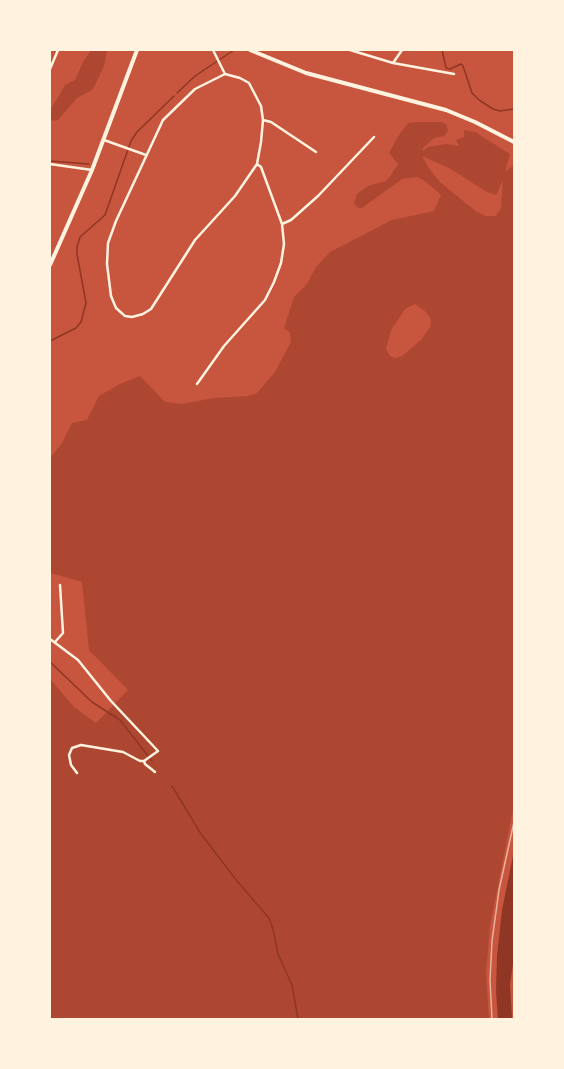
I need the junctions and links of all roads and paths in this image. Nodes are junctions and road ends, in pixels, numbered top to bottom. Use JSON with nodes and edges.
{"nodes":[{"id":1,"x":58,"y":50,"type":"edge"},
{"id":2,"x":137,"y":50,"type":"edge"},
{"id":3,"x":213,"y":50,"type":"edge"},
{"id":4,"x":250,"y":50,"type":"edge"},
{"id":5,"x":350,"y":50,"type":"edge"},
{"id":6,"x":402,"y":50,"type":"edge"},
{"id":7,"x":393,"y":63,"type":"junction"},
{"id":8,"x":50,"y":69,"type":"edge"},
{"id":9,"x":224,"y":74,"type":"junction"},
{"id":10,"x":454,"y":74,"type":"dead end"},
{"id":11,"x":262,"y":120,"type":"junction"},
{"id":12,"x":374,"y":137,"type":"dead end"},
{"id":13,"x":104,"y":140,"type":"junction"},
{"id":14,"x":514,"y":142,"type":"edge"},
{"id":15,"x":316,"y":152,"type":"dead end"},
{"id":16,"x":146,"y":155,"type":"junction"},
{"id":17,"x":50,"y":164,"type":"edge"},
{"id":18,"x":257,"y":164,"type":"junction"},
{"id":19,"x":92,"y":170,"type":"junction"},
{"id":20,"x":282,"y":224,"type":"junction"},
{"id":21,"x":50,"y":265,"type":"edge"},
{"id":22,"x":197,"y":384,"type":"dead end"},
{"id":23,"x":60,"y":585,"type":"dead end"},
{"id":24,"x":50,"y":639,"type":"edge"},
{"id":25,"x":55,"y":642,"type":"junction"},
{"id":26,"x":144,"y":761,"type":"junction"},
{"id":27,"x":155,"y":772,"type":"dead end"},
{"id":28,"x":77,"y":773,"type":"dead end"}],
"edges":[{"from":1,"to":8,"type":"street"},
{"from":2,"to":13,"type":"main road"},
{"from":3,"to":9,"type":"street"},
{"from":4,"to":14,"type":"main road"},
{"from":5,"to":7,"type":"street"},
{"from":6,"to":7,"type":"street"},
{"from":7,"to":10,"type":"street"},
{"from":9,"to":11,"type":"street"},
{"from":9,"to":16,"type":"street"},
{"from":11,"to":15,"type":"street"},
{"from":11,"to":18,"type":"street"},
{"from":12,"to":20,"type":"street"},
{"from":13,"to":16,"type":"street"},
{"from":13,"to":19,"type":"main road"},
{"from":16,"to":18,"type":"street"},
{"from":17,"to":19,"type":"street"},
{"from":18,"to":20,"type":"street"},
{"from":19,"to":21,"type":"main road"},
{"from":20,"to":22,"type":"street"},
{"from":23,"to":25,"type":"street"},
{"from":24,"to":25,"type":"street"},
{"from":25,"to":26,"type":"street"},
{"from":26,"to":27,"type":"street"},
{"from":26,"to":28,"type":"street"}]}
